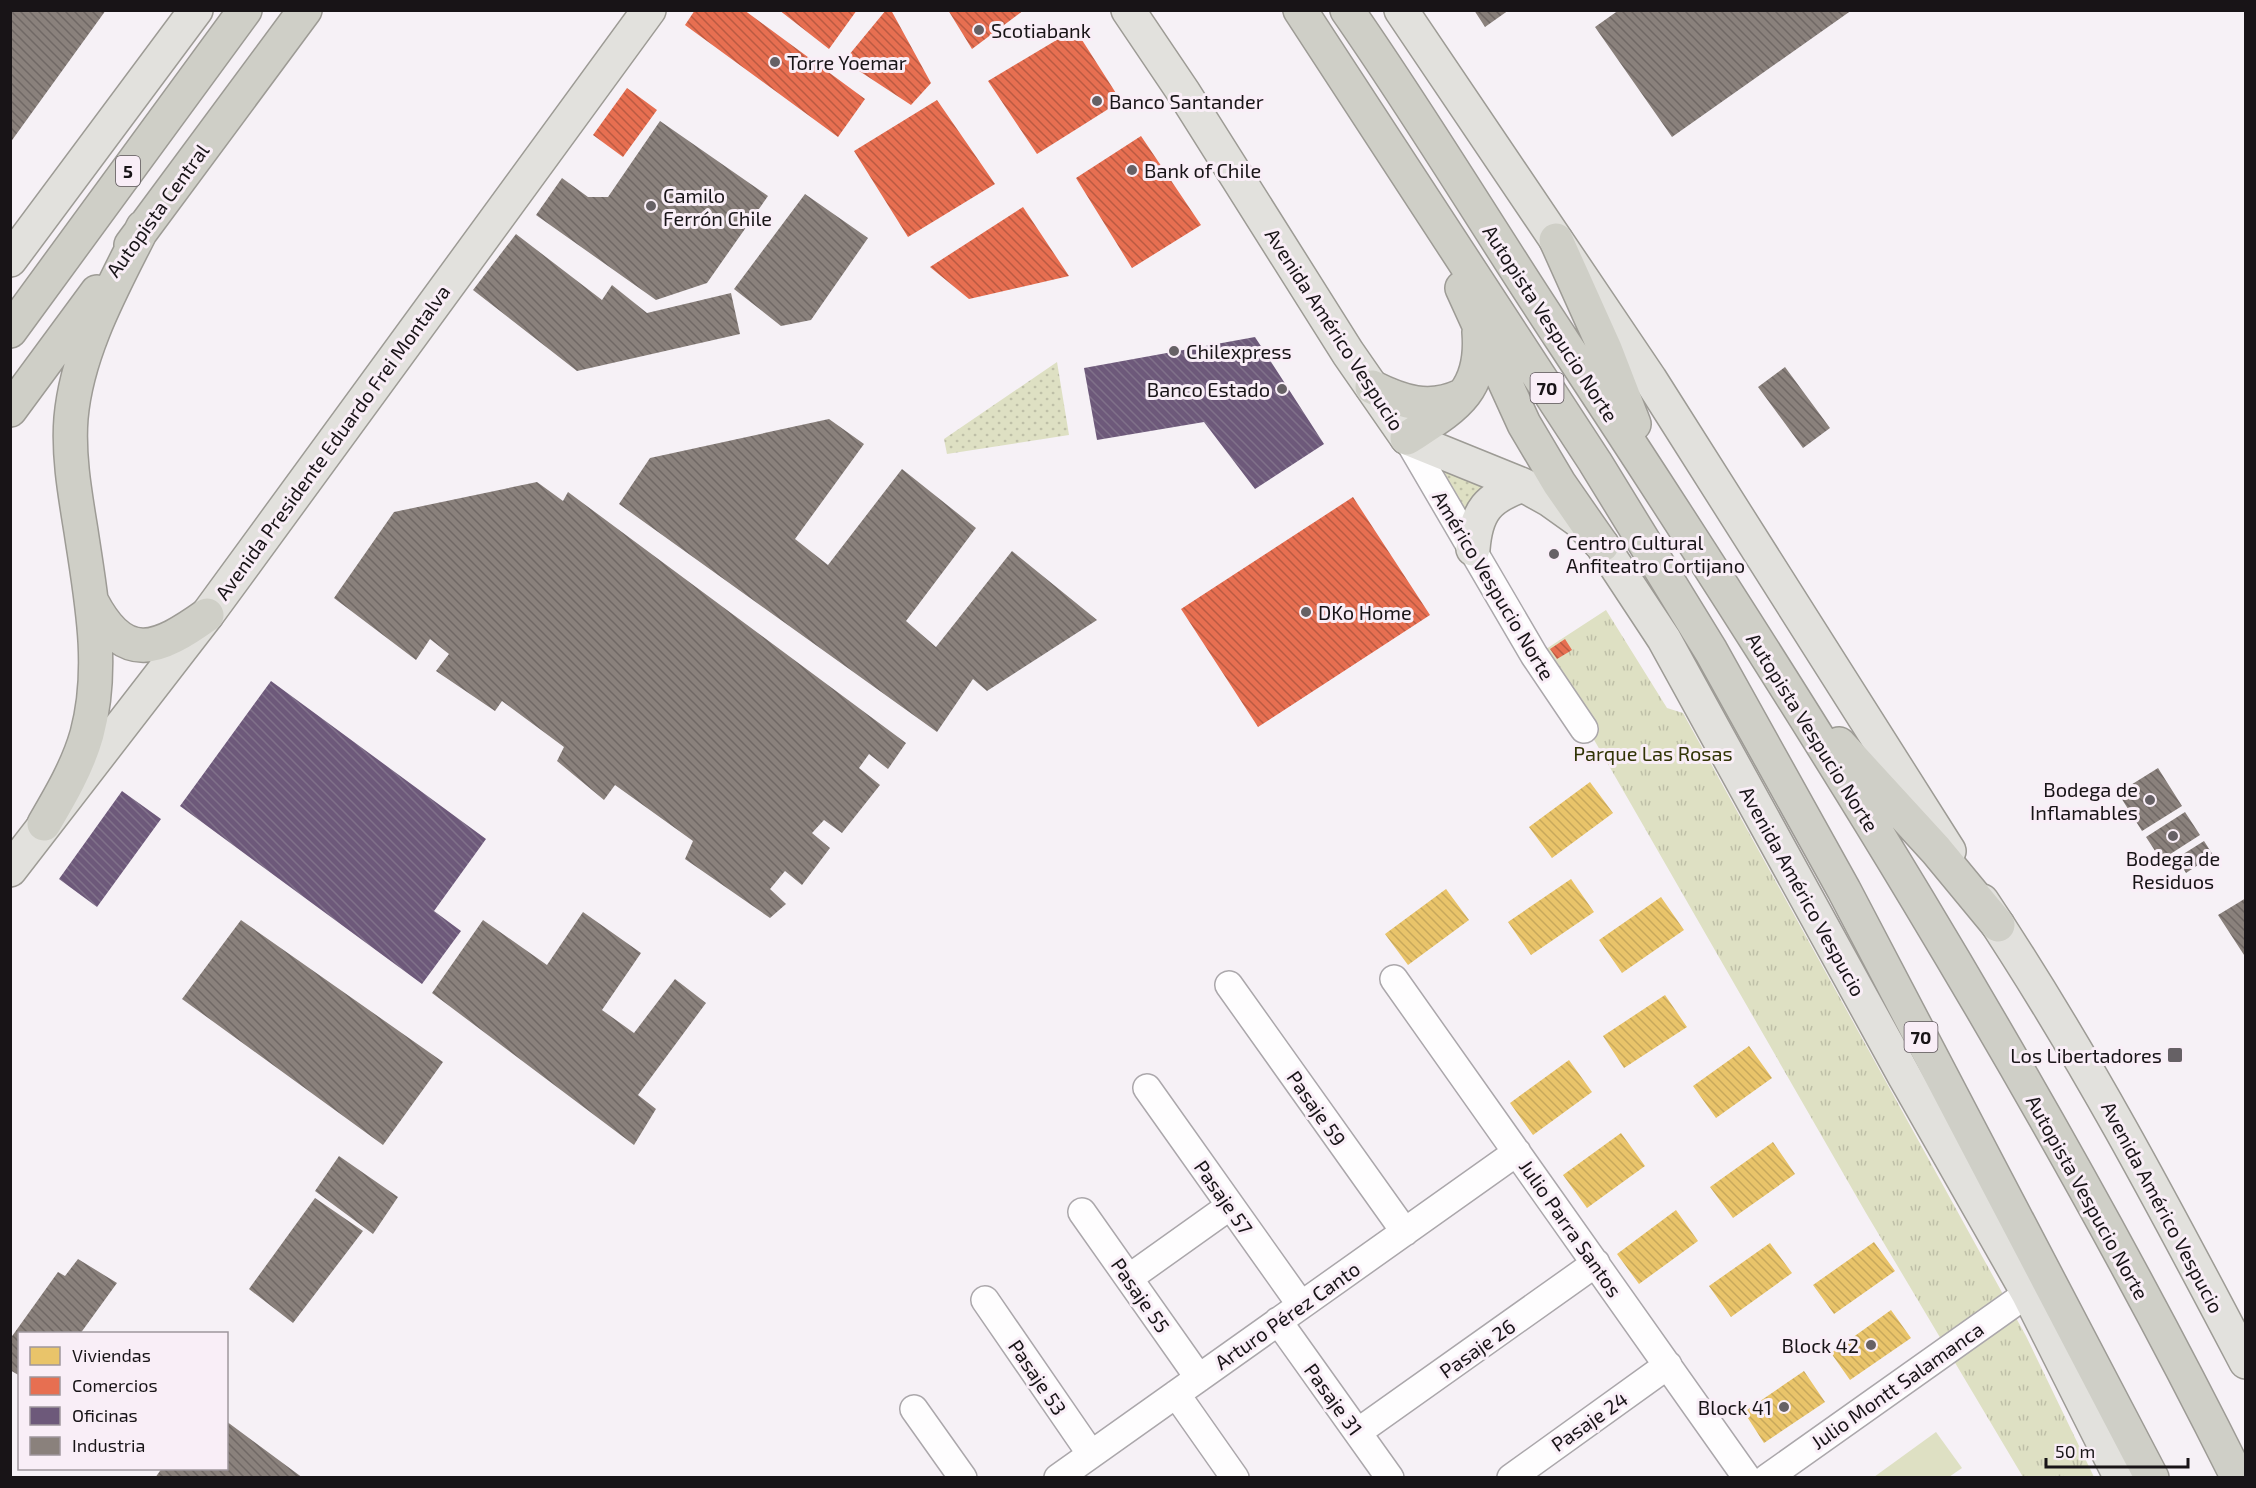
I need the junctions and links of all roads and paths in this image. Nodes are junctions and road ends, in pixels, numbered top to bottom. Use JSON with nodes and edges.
{"nodes":[{"id":1,"x":196,"y":10,"type":"edge"},
{"id":2,"x":245,"y":10,"type":"edge"},
{"id":3,"x":305,"y":10,"type":"edge"},
{"id":4,"x":649,"y":10,"type":"edge"},
{"id":5,"x":1128,"y":10,"type":"edge"},
{"id":6,"x":1300,"y":10,"type":"edge"},
{"id":7,"x":1347,"y":10,"type":"edge"},
{"id":8,"x":1401,"y":10,"type":"edge"},
{"id":9,"x":1420,"y":10,"type":"edge"},
{"id":10,"x":1452,"y":87,"type":"junction"},
{"id":11,"x":1408,"y":176,"type":"junction"},
{"id":12,"x":143,"y":227,"type":"junction"},
{"id":13,"x":1557,"y":241,"type":"junction"},
{"id":14,"x":10,"y":260,"type":"edge"},
{"id":15,"x":1478,"y":324,"type":"junction"},
{"id":16,"x":10,"y":331,"type":"edge"},
{"id":17,"x":1372,"y":387,"type":"junction"},
{"id":18,"x":1463,"y":395,"type":"junction"},
{"id":19,"x":10,"y":410,"type":"edge"},
{"id":20,"x":1407,"y":438,"type":"junction"},
{"id":21,"x":1523,"y":485,"type":"junction"},
{"id":22,"x":1659,"y":488,"type":"junction"},
{"id":23,"x":1602,"y":545,"type":"junction"},
{"id":24,"x":1473,"y":549,"type":"junction"},
{"id":25,"x":92,"y":602,"type":"junction"},
{"id":26,"x":207,"y":615,"type":"junction"},
{"id":27,"x":1783,"y":681,"type":"junction"},
{"id":28,"x":1584,"y":729,"type":"dead end"},
{"id":29,"x":44,"y":824,"type":"junction"},
{"id":30,"x":10,"y":870,"type":"edge"},
{"id":31,"x":1998,"y":926,"type":"junction"},
{"id":32,"x":1394,"y":979,"type":"dead end"},
{"id":33,"x":1229,"y":985,"type":"dead end"},
{"id":34,"x":1147,"y":1088,"type":"dead end"},
{"id":35,"x":1517,"y":1152,"type":"junction"},
{"id":36,"x":1230,"y":1206,"type":"junction"},
{"id":37,"x":1082,"y":1212,"type":"dead end"},
{"id":38,"x":1405,"y":1232,"type":"junction"},
{"id":39,"x":1596,"y":1263,"type":"junction"},
{"id":40,"x":1129,"y":1278,"type":"junction"},
{"id":41,"x":2028,"y":1293,"type":"junction"},
{"id":42,"x":985,"y":1300,"type":"dead end"},
{"id":43,"x":1301,"y":1305,"type":"junction"},
{"id":44,"x":1278,"y":1321,"type":"junction"},
{"id":45,"x":2246,"y":1362,"type":"edge"},
{"id":46,"x":1668,"y":1365,"type":"junction"},
{"id":47,"x":1199,"y":1378,"type":"junction"},
{"id":48,"x":1176,"y":1394,"type":"junction"},
{"id":49,"x":914,"y":1409,"type":"dead end"},
{"id":50,"x":1358,"y":1432,"type":"junction"},
{"id":51,"x":2219,"y":1439,"type":"junction"},
{"id":52,"x":1076,"y":1469,"type":"edge"},
{"id":53,"x":2246,"y":1475,"type":"edge"},
{"id":54,"x":963,"y":1478,"type":"edge"},
{"id":55,"x":1235,"y":1478,"type":"edge"},
{"id":56,"x":1390,"y":1478,"type":"edge"},
{"id":57,"x":1511,"y":1478,"type":"edge"},
{"id":58,"x":1747,"y":1478,"type":"edge"},
{"id":59,"x":1767,"y":1478,"type":"edge"},
{"id":60,"x":2121,"y":1478,"type":"edge"},
{"id":61,"x":2152,"y":1478,"type":"edge"},
{"id":62,"x":2238,"y":1478,"type":"edge"}],
"edges":[{"from":1,"to":14,"type":"main road"},
{"from":2,"to":16,"type":"highway","number":"5"},
{"from":3,"to":12,"type":"highway","name":"Autopista Central","number":"5"},
{"from":4,"to":26,"type":"main road","name":"Avenida Presidente Eduardo Frei Montalva"},
{"from":5,"to":17,"type":"main road","name":"Avenida Américo Vespucio"},
{"from":6,"to":11,"type":"highway","name":"Autopista Vespucio Norte","number":"70"},
{"from":7,"to":22,"type":"highway","name":"Autopista Vespucio Norte","number":"70"},
{"from":8,"to":10,"type":"main road","name":"Avenida Américo Vespucio"},
{"from":9,"to":10,"type":"main road","name":"Avenida Américo Vespucio"},
{"from":10,"to":13,"type":"main road","name":"Avenida Américo Vespucio"},
{"from":11,"to":15,"type":"highway"},
{"from":11,"to":61,"type":"highway","name":"Autopista Vespucio Norte","number":"70"},
{"from":12,"to":19,"type":"highway","name":"Autopista Central","number":"5"},
{"from":12,"to":25,"type":"highway"},
{"from":13,"to":22,"type":"highway"},
{"from":13,"to":31,"type":"main road","name":"Avenida Américo Vespucio"},
{"from":15,"to":18,"type":"highway"},
{"from":15,"to":23,"type":"highway"},
{"from":17,"to":18,"type":"highway"},
{"from":17,"to":20,"type":"main road","name":"Avenida Américo Vespucio"},
{"from":18,"to":20,"type":"highway"},
{"from":20,"to":21,"type":"main road","name":"Avenida Américo Vespucio"},
{"from":20,"to":24,"type":"street","name":"Américo Vespucio Norte"},
{"from":21,"to":23,"type":"main road","name":"Avenida Américo Vespucio"},
{"from":21,"to":24,"type":"main road"},
{"from":22,"to":27,"type":"highway","name":"Autopista Vespucio Norte","number":"70"},
{"from":23,"to":41,"type":"main road","name":"Avenida Américo Vespucio"},
{"from":24,"to":28,"type":"street","name":"Américo Vespucio Norte"},
{"from":25,"to":26,"type":"highway"},
{"from":25,"to":29,"type":"highway"},
{"from":26,"to":29,"type":"main road","name":"Avenida Presidente Eduardo Frei Montalva"},
{"from":27,"to":31,"type":"highway"},
{"from":27,"to":51,"type":"highway","name":"Autopista Vespucio Norte","number":"70"},
{"from":29,"to":30,"type":"main road","name":"Avenida Presidente Eduardo Frei Montalva"},
{"from":31,"to":45,"type":"main road","name":"Avenida Américo Vespucio"},
{"from":32,"to":35,"type":"street","name":"Julio Parra Santos"},
{"from":33,"to":38,"type":"street","name":"Pasaje 59"},
{"from":34,"to":36,"type":"street","name":"Pasaje 57"},
{"from":35,"to":38,"type":"street","name":"Arturo Pérez Canto"},
{"from":35,"to":39,"type":"street","name":"Julio Parra Santos"},
{"from":36,"to":40,"type":"street"},
{"from":36,"to":43,"type":"street","name":"Pasaje 57"},
{"from":37,"to":40,"type":"street","name":"Pasaje 55"},
{"from":38,"to":43,"type":"street","name":"Arturo Pérez Canto"},
{"from":39,"to":46,"type":"street","name":"Julio Parra Santos"},
{"from":39,"to":50,"type":"street","name":"Pasaje 26"},
{"from":40,"to":47,"type":"street","name":"Pasaje 55"},
{"from":41,"to":59,"type":"street","name":"Julio Montt Salamanca"},
{"from":41,"to":60,"type":"main road","name":"Avenida Américo Vespucio"},
{"from":42,"to":52,"type":"street","name":"Pasaje 53"},
{"from":43,"to":44,"type":"street","name":"Arturo Pérez Canto"},
{"from":44,"to":47,"type":"street","name":"Arturo Pérez Canto"},
{"from":44,"to":50,"type":"street","name":"Pasaje 31"},
{"from":46,"to":57,"type":"street","name":"Pasaje 24"},
{"from":46,"to":58,"type":"street","name":"Julio Parra Santos"},
{"from":47,"to":48,"type":"street","name":"Arturo Pérez Canto"},
{"from":48,"to":52,"type":"street","name":"Arturo Pérez Canto"},
{"from":48,"to":55,"type":"street"},
{"from":49,"to":54,"type":"street"},
{"from":50,"to":56,"type":"street","name":"Pasaje 31"},
{"from":51,"to":53,"type":"highway"},
{"from":51,"to":62,"type":"highway","name":"Autopista Vespucio Norte","number":"70"}]}
